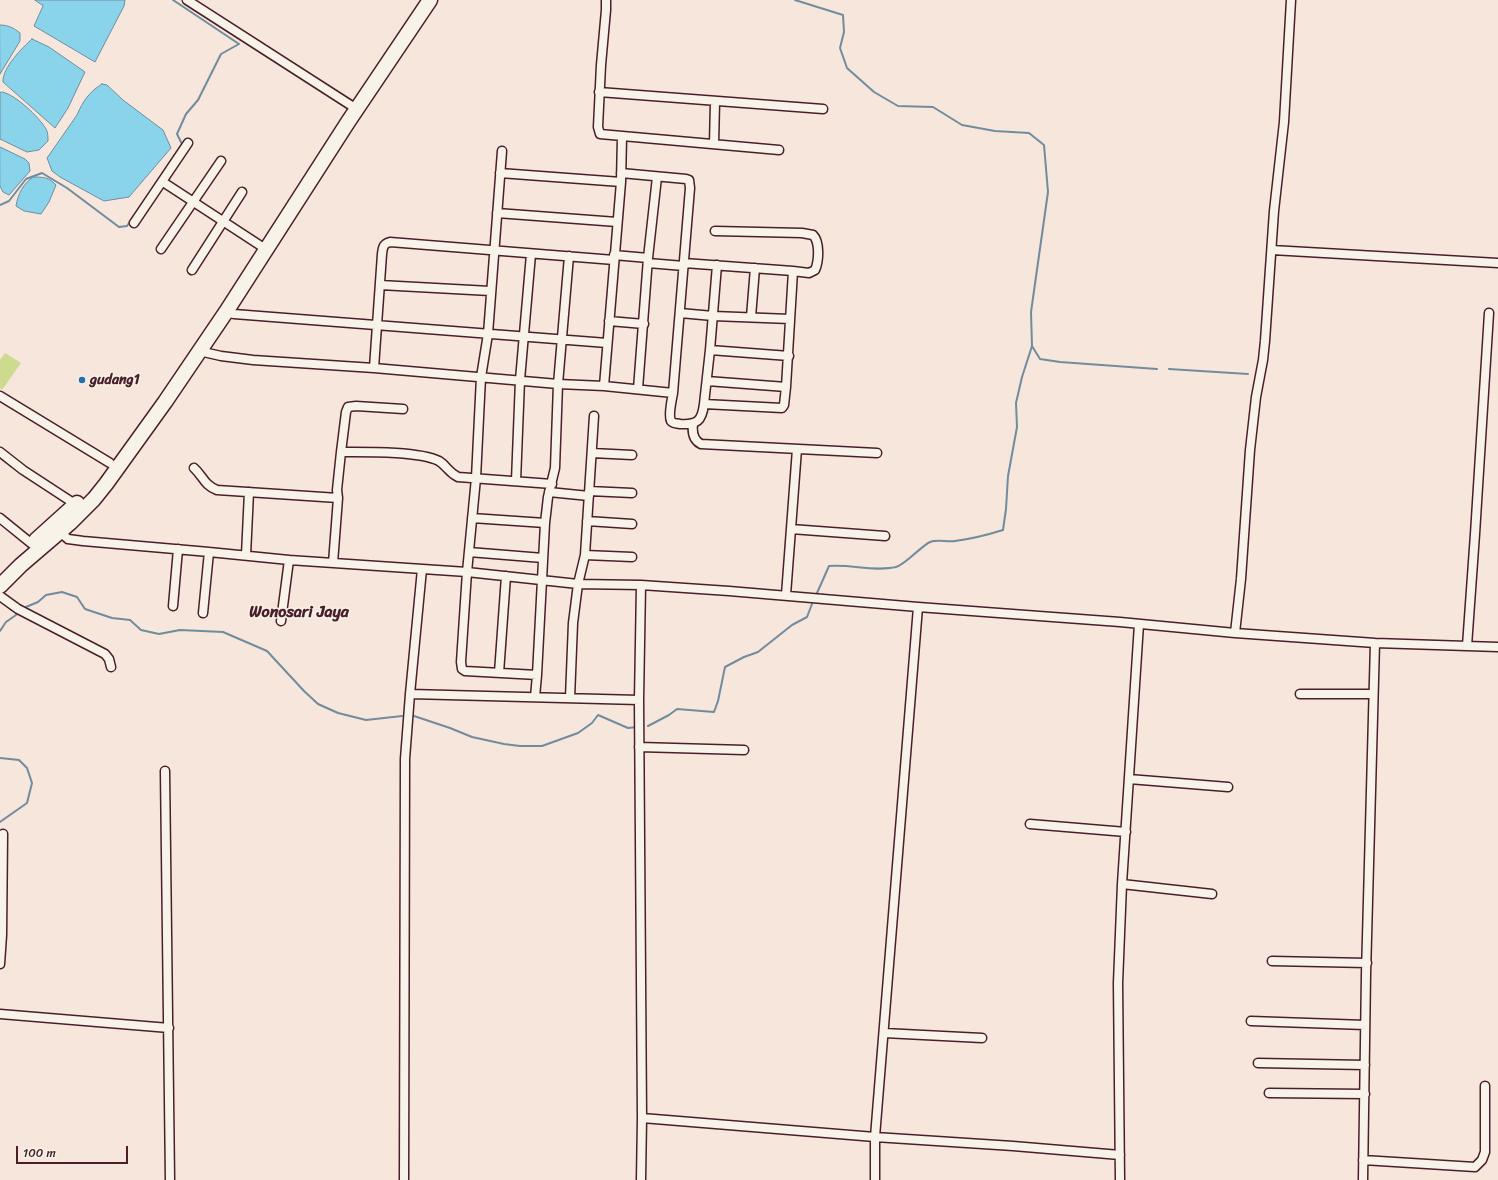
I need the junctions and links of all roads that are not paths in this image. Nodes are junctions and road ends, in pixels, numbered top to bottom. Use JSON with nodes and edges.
{"nodes":[{"id":1,"x":187,"y":0,"type":"edge"},
{"id":2,"x":421,"y":0,"type":"edge"},
{"id":3,"x":430,"y":0,"type":"edge"},
{"id":4,"x":606,"y":0,"type":"edge"},
{"id":5,"x":1291,"y":0,"type":"edge"},
{"id":6,"x":599,"y":92,"type":"junction"},
{"id":7,"x":715,"y":102,"type":"junction"},
{"id":8,"x":352,"y":106,"type":"junction"},
{"id":9,"x":823,"y":109,"type":"dead end"},
{"id":10,"x":622,"y":137,"type":"junction"},
{"id":11,"x":188,"y":144,"type":"dead end"},
{"id":12,"x":714,"y":144,"type":"junction"},
{"id":13,"x":779,"y":150,"type":"dead end"},
{"id":14,"x":502,"y":151,"type":"dead end"},
{"id":15,"x":221,"y":161,"type":"dead end"},
{"id":16,"x":500,"y":173,"type":"junction"},
{"id":17,"x":621,"y":173,"type":"junction"},
{"id":18,"x":657,"y":176,"type":"junction"},
{"id":19,"x":163,"y":182,"type":"junction"},
{"id":20,"x":621,"y":182,"type":"junction"},
{"id":21,"x":242,"y":192,"type":"dead end"},
{"id":22,"x":193,"y":202,"type":"junction"},
{"id":23,"x":497,"y":213,"type":"junction"},
{"id":24,"x":224,"y":222,"type":"junction"},
{"id":25,"x":617,"y":222,"type":"junction"},
{"id":26,"x":134,"y":223,"type":"dead end"},
{"id":27,"x":715,"y":231,"type":"dead end"},
{"id":28,"x":261,"y":246,"type":"junction"},
{"id":29,"x":161,"y":250,"type":"dead end"},
{"id":30,"x":1272,"y":250,"type":"junction"},
{"id":31,"x":493,"y":251,"type":"junction"},
{"id":32,"x":532,"y":254,"type":"junction"},
{"id":33,"x":569,"y":256,"type":"junction"},
{"id":34,"x":614,"y":258,"type":"junction"},
{"id":35,"x":648,"y":260,"type":"junction"},
{"id":36,"x":1498,"y":263,"type":"edge"},
{"id":37,"x":684,"y":264,"type":"junction"},
{"id":38,"x":717,"y":265,"type":"junction"},
{"id":39,"x":755,"y":268,"type":"junction"},
{"id":40,"x":192,"y":270,"type":"dead end"},
{"id":41,"x":793,"y":271,"type":"junction"},
{"id":42,"x":380,"y":285,"type":"junction"},
{"id":43,"x":490,"y":291,"type":"junction"},
{"id":44,"x":226,"y":312,"type":"junction"},
{"id":45,"x":1489,"y":312,"type":"dead end"},
{"id":46,"x":680,"y":313,"type":"junction"},
{"id":47,"x":713,"y":316,"type":"junction"},
{"id":48,"x":752,"y":317,"type":"junction"},
{"id":49,"x":790,"y":319,"type":"junction"},
{"id":50,"x":609,"y":321,"type":"junction"},
{"id":51,"x":644,"y":324,"type":"junction"},
{"id":52,"x":377,"y":326,"type":"junction"},
{"id":53,"x":488,"y":334,"type":"junction"},
{"id":54,"x":524,"y":336,"type":"junction"},
{"id":55,"x":562,"y":339,"type":"junction"},
{"id":56,"x":608,"y":343,"type":"junction"},
{"id":57,"x":710,"y":350,"type":"junction"},
{"id":58,"x":199,"y":351,"type":"junction"},
{"id":59,"x":789,"y":356,"type":"junction"},
{"id":60,"x":374,"y":368,"type":"junction"},
{"id":61,"x":481,"y":377,"type":"junction"},
{"id":62,"x":520,"y":380,"type":"junction"},
{"id":63,"x":707,"y":381,"type":"junction"},
{"id":64,"x":558,"y":384,"type":"junction"},
{"id":65,"x":604,"y":386,"type":"junction"},
{"id":66,"x":786,"y":387,"type":"junction"},
{"id":67,"x":638,"y":389,"type":"junction"},
{"id":68,"x":673,"y":393,"type":"junction"},
{"id":69,"x":0,"y":396,"type":"edge"},
{"id":70,"x":704,"y":404,"type":"junction"},
{"id":71,"x":403,"y":409,"type":"dead end"},
{"id":72,"x":594,"y":416,"type":"dead end"},
{"id":73,"x":693,"y":424,"type":"junction"},
{"id":74,"x":797,"y":449,"type":"junction"},
{"id":75,"x":0,"y":452,"type":"edge"},
{"id":76,"x":341,"y":452,"type":"junction"},
{"id":77,"x":592,"y":453,"type":"junction"},
{"id":78,"x":877,"y":453,"type":"dead end"},
{"id":79,"x":632,"y":454,"type":"dead end"},
{"id":80,"x":110,"y":463,"type":"junction"},
{"id":81,"x":194,"y":468,"type":"dead end"},
{"id":82,"x":476,"y":478,"type":"junction"},
{"id":83,"x":516,"y":481,"type":"junction"},
{"id":84,"x":550,"y":488,"type":"junction"},
{"id":85,"x":249,"y":492,"type":"junction"},
{"id":86,"x":589,"y":493,"type":"junction"},
{"id":87,"x":632,"y":493,"type":"dead end"},
{"id":88,"x":338,"y":498,"type":"junction"},
{"id":89,"x":75,"y":504,"type":"junction"},
{"id":90,"x":0,"y":518,"type":"edge"},
{"id":91,"x":472,"y":518,"type":"junction"},
{"id":92,"x":587,"y":521,"type":"junction"},
{"id":93,"x":546,"y":523,"type":"junction"},
{"id":94,"x":632,"y":524,"type":"dead end"},
{"id":95,"x":791,"y":529,"type":"junction"},
{"id":96,"x":60,"y":532,"type":"junction"},
{"id":97,"x":885,"y":536,"type":"dead end"},
{"id":98,"x":32,"y":544,"type":"junction"},
{"id":99,"x":178,"y":549,"type":"junction"},
{"id":100,"x":209,"y":552,"type":"junction"},
{"id":101,"x":469,"y":552,"type":"junction"},
{"id":102,"x":246,"y":555,"type":"junction"},
{"id":103,"x":585,"y":555,"type":"junction"},
{"id":104,"x":632,"y":557,"type":"dead end"},
{"id":105,"x":543,"y":558,"type":"junction"},
{"id":106,"x":289,"y":560,"type":"junction"},
{"id":107,"x":333,"y":563,"type":"junction"},
{"id":108,"x":422,"y":569,"type":"junction"},
{"id":109,"x":0,"y":572,"type":"edge"},
{"id":110,"x":467,"y":572,"type":"junction"},
{"id":111,"x":506,"y":576,"type":"junction"},
{"id":112,"x":541,"y":580,"type":"junction"},
{"id":113,"x":578,"y":584,"type":"junction"},
{"id":114,"x":641,"y":585,"type":"junction"},
{"id":115,"x":0,"y":586,"type":"edge"},
{"id":116,"x":786,"y":595,"type":"junction"},
{"id":117,"x":0,"y":596,"type":"edge"},
{"id":118,"x":173,"y":606,"type":"dead end"},
{"id":119,"x":918,"y":607,"type":"junction"},
{"id":120,"x":203,"y":613,"type":"dead end"},
{"id":121,"x":281,"y":621,"type":"dead end"},
{"id":122,"x":1138,"y":624,"type":"junction"},
{"id":123,"x":1235,"y":633,"type":"junction"},
{"id":124,"x":1375,"y":643,"type":"junction"},
{"id":125,"x":1466,"y":646,"type":"junction"},
{"id":126,"x":1498,"y":646,"type":"edge"},
{"id":127,"x":111,"y":667,"type":"dead end"},
{"id":128,"x":499,"y":673,"type":"junction"},
{"id":129,"x":537,"y":675,"type":"junction"},
{"id":130,"x":410,"y":694,"type":"junction"},
{"id":131,"x":1300,"y":694,"type":"dead end"},
{"id":132,"x":1373,"y":694,"type":"junction"},
{"id":133,"x":535,"y":698,"type":"junction"},
{"id":134,"x":570,"y":698,"type":"junction"},
{"id":135,"x":639,"y":700,"type":"junction"},
{"id":136,"x":639,"y":747,"type":"junction"},
{"id":137,"x":744,"y":750,"type":"dead end"},
{"id":138,"x":165,"y":770,"type":"dead end"},
{"id":139,"x":1129,"y":779,"type":"junction"},
{"id":140,"x":1228,"y":787,"type":"dead end"},
{"id":141,"x":1030,"y":824,"type":"dead end"},
{"id":142,"x":1126,"y":832,"type":"junction"},
{"id":143,"x":3,"y":834,"type":"dead end"},
{"id":144,"x":1122,"y":884,"type":"junction"},
{"id":145,"x":1212,"y":894,"type":"dead end"},
{"id":146,"x":1,"y":935,"type":"edge"},
{"id":147,"x":1272,"y":961,"type":"dead end"},
{"id":148,"x":1367,"y":963,"type":"junction"},
{"id":149,"x":0,"y":964,"type":"edge"},
{"id":150,"x":0,"y":1014,"type":"edge"},
{"id":151,"x":1251,"y":1021,"type":"dead end"},
{"id":152,"x":1365,"y":1025,"type":"junction"},
{"id":153,"x":169,"y":1028,"type":"junction"},
{"id":154,"x":884,"y":1034,"type":"junction"},
{"id":155,"x":982,"y":1038,"type":"dead end"},
{"id":156,"x":1258,"y":1063,"type":"dead end"},
{"id":157,"x":1365,"y":1065,"type":"junction"},
{"id":158,"x":1485,"y":1086,"type":"dead end"},
{"id":159,"x":1269,"y":1093,"type":"dead end"},
{"id":160,"x":1365,"y":1094,"type":"junction"},
{"id":161,"x":642,"y":1118,"type":"junction"},
{"id":162,"x":875,"y":1138,"type":"junction"},
{"id":163,"x":1120,"y":1154,"type":"junction"},
{"id":164,"x":1363,"y":1160,"type":"junction"},
{"id":165,"x":170,"y":1180,"type":"edge"},
{"id":166,"x":404,"y":1180,"type":"edge"},
{"id":167,"x":641,"y":1180,"type":"edge"},
{"id":168,"x":875,"y":1180,"type":"edge"},
{"id":169,"x":1120,"y":1180,"type":"edge"},
{"id":170,"x":1363,"y":1180,"type":"edge"}],
"edges":[{"from":1,"to":8,"type":"street"},
{"from":2,"to":8,"type":"highway"},
{"from":3,"to":44,"type":"highway"},
{"from":4,"to":6,"type":"street"},
{"from":5,"to":30,"type":"street"},
{"from":6,"to":7,"type":"street"},
{"from":6,"to":10,"type":"street"},
{"from":7,"to":9,"type":"street"},
{"from":7,"to":12,"type":"street"},
{"from":8,"to":28,"type":"highway"},
{"from":10,"to":12,"type":"street"},
{"from":10,"to":17,"type":"street"},
{"from":11,"to":19,"type":"street"},
{"from":12,"to":13,"type":"street"},
{"from":14,"to":16,"type":"street"},
{"from":15,"to":22,"type":"street"},
{"from":16,"to":20,"type":"street"},
{"from":16,"to":23,"type":"street"},
{"from":17,"to":18,"type":"street"},
{"from":17,"to":20,"type":"street"},
{"from":18,"to":35,"type":"street"},
{"from":18,"to":37,"type":"street"},
{"from":19,"to":22,"type":"street"},
{"from":19,"to":26,"type":"street"},
{"from":20,"to":25,"type":"street"},
{"from":21,"to":24,"type":"street"},
{"from":22,"to":24,"type":"street"},
{"from":22,"to":29,"type":"street"},
{"from":23,"to":25,"type":"street"},
{"from":23,"to":31,"type":"street"},
{"from":24,"to":28,"type":"street"},
{"from":24,"to":40,"type":"street"},
{"from":25,"to":34,"type":"street"},
{"from":27,"to":41,"type":"street"},
{"from":28,"to":80,"type":"highway"},
{"from":30,"to":36,"type":"street"},
{"from":30,"to":123,"type":"street"},
{"from":31,"to":32,"type":"street"},
{"from":31,"to":42,"type":"street"},
{"from":31,"to":43,"type":"street"},
{"from":32,"to":33,"type":"street"},
{"from":32,"to":54,"type":"street"},
{"from":33,"to":34,"type":"street"},
{"from":33,"to":55,"type":"street"},
{"from":34,"to":35,"type":"street"},
{"from":34,"to":50,"type":"street"},
{"from":35,"to":37,"type":"street"},
{"from":35,"to":51,"type":"street"},
{"from":37,"to":38,"type":"street"},
{"from":37,"to":46,"type":"street"},
{"from":38,"to":39,"type":"street"},
{"from":38,"to":47,"type":"street"},
{"from":39,"to":41,"type":"street"},
{"from":39,"to":48,"type":"street"},
{"from":41,"to":49,"type":"street"},
{"from":42,"to":43,"type":"street"},
{"from":42,"to":52,"type":"street"},
{"from":43,"to":53,"type":"street"},
{"from":44,"to":52,"type":"street"},
{"from":44,"to":58,"type":"highway"},
{"from":45,"to":125,"type":"street"},
{"from":46,"to":47,"type":"street"},
{"from":46,"to":68,"type":"street"},
{"from":47,"to":48,"type":"street"},
{"from":47,"to":57,"type":"street"},
{"from":48,"to":49,"type":"street"},
{"from":49,"to":59,"type":"street"},
{"from":50,"to":51,"type":"street"},
{"from":50,"to":56,"type":"street"},
{"from":51,"to":67,"type":"street"},
{"from":52,"to":53,"type":"street"},
{"from":52,"to":60,"type":"street"},
{"from":53,"to":54,"type":"street"},
{"from":53,"to":61,"type":"street"},
{"from":54,"to":55,"type":"street"},
{"from":54,"to":62,"type":"street"},
{"from":55,"to":56,"type":"street"},
{"from":55,"to":64,"type":"street"},
{"from":56,"to":65,"type":"street"},
{"from":57,"to":59,"type":"street"},
{"from":57,"to":63,"type":"street"},
{"from":58,"to":60,"type":"street"},
{"from":58,"to":96,"type":"highway"},
{"from":59,"to":66,"type":"street"},
{"from":60,"to":61,"type":"street"},
{"from":61,"to":62,"type":"street"},
{"from":61,"to":82,"type":"street"},
{"from":62,"to":64,"type":"street"},
{"from":62,"to":83,"type":"street"},
{"from":63,"to":66,"type":"street"},
{"from":63,"to":70,"type":"street"},
{"from":64,"to":65,"type":"street"},
{"from":64,"to":84,"type":"street"},
{"from":65,"to":67,"type":"street"},
{"from":66,"to":70,"type":"street"},
{"from":67,"to":68,"type":"street"},
{"from":68,"to":73,"type":"street"},
{"from":69,"to":80,"type":"street"},
{"from":70,"to":73,"type":"street"},
{"from":71,"to":76,"type":"street"},
{"from":72,"to":77,"type":"street"},
{"from":73,"to":74,"type":"street"},
{"from":74,"to":78,"type":"street"},
{"from":74,"to":95,"type":"street"},
{"from":75,"to":89,"type":"street"},
{"from":76,"to":82,"type":"street"},
{"from":76,"to":88,"type":"street"},
{"from":77,"to":79,"type":"street"},
{"from":77,"to":86,"type":"street"},
{"from":80,"to":89,"type":"highway"},
{"from":81,"to":85,"type":"street"},
{"from":82,"to":83,"type":"street"},
{"from":82,"to":91,"type":"street"},
{"from":83,"to":84,"type":"street"},
{"from":84,"to":86,"type":"street"},
{"from":84,"to":93,"type":"street"},
{"from":85,"to":88,"type":"street"},
{"from":85,"to":102,"type":"street"},
{"from":86,"to":87,"type":"street"},
{"from":86,"to":92,"type":"street"},
{"from":88,"to":107,"type":"street"},
{"from":89,"to":98,"type":"highway"},
{"from":90,"to":98,"type":"street"},
{"from":91,"to":93,"type":"street"},
{"from":91,"to":101,"type":"street"},
{"from":92,"to":94,"type":"street"},
{"from":92,"to":103,"type":"street"},
{"from":93,"to":105,"type":"street"},
{"from":95,"to":97,"type":"street"},
{"from":95,"to":116,"type":"street"},
{"from":96,"to":99,"type":"street"},
{"from":96,"to":115,"type":"highway"},
{"from":98,"to":109,"type":"highway"},
{"from":99,"to":100,"type":"street"},
{"from":99,"to":118,"type":"street"},
{"from":100,"to":102,"type":"street"},
{"from":100,"to":120,"type":"street"},
{"from":101,"to":105,"type":"street"},
{"from":101,"to":110,"type":"street"},
{"from":102,"to":106,"type":"street"},
{"from":103,"to":104,"type":"street"},
{"from":103,"to":113,"type":"street"},
{"from":105,"to":112,"type":"street"},
{"from":106,"to":107,"type":"street"},
{"from":106,"to":121,"type":"street"},
{"from":107,"to":108,"type":"street"},
{"from":108,"to":110,"type":"street"},
{"from":108,"to":130,"type":"street"},
{"from":110,"to":111,"type":"street"},
{"from":110,"to":128,"type":"street"},
{"from":111,"to":112,"type":"street"},
{"from":111,"to":128,"type":"street"},
{"from":112,"to":113,"type":"street"},
{"from":112,"to":129,"type":"street"},
{"from":113,"to":114,"type":"street"},
{"from":113,"to":134,"type":"street"},
{"from":114,"to":116,"type":"street"},
{"from":114,"to":135,"type":"street"},
{"from":116,"to":119,"type":"street"},
{"from":117,"to":127,"type":"street"},
{"from":119,"to":122,"type":"street"},
{"from":119,"to":154,"type":"street"},
{"from":122,"to":123,"type":"street"},
{"from":122,"to":139,"type":"street"},
{"from":123,"to":124,"type":"street"},
{"from":124,"to":125,"type":"street"},
{"from":124,"to":132,"type":"street"},
{"from":125,"to":126,"type":"street"},
{"from":128,"to":129,"type":"street"},
{"from":129,"to":133,"type":"street"},
{"from":130,"to":133,"type":"street"},
{"from":130,"to":166,"type":"street"},
{"from":131,"to":132,"type":"street"},
{"from":132,"to":148,"type":"street"},
{"from":133,"to":134,"type":"street"},
{"from":134,"to":135,"type":"street"},
{"from":135,"to":136,"type":"street"},
{"from":136,"to":137,"type":"street"},
{"from":136,"to":161,"type":"street"},
{"from":138,"to":153,"type":"street"},
{"from":139,"to":140,"type":"street"},
{"from":139,"to":142,"type":"street"},
{"from":141,"to":142,"type":"street"},
{"from":142,"to":144,"type":"street"},
{"from":143,"to":146,"type":"street"},
{"from":144,"to":145,"type":"street"},
{"from":144,"to":163,"type":"street"},
{"from":146,"to":149,"type":"street"},
{"from":147,"to":148,"type":"street"},
{"from":148,"to":152,"type":"street"},
{"from":150,"to":153,"type":"street"},
{"from":151,"to":152,"type":"street"},
{"from":152,"to":157,"type":"street"},
{"from":153,"to":165,"type":"street"},
{"from":154,"to":155,"type":"street"},
{"from":154,"to":162,"type":"street"},
{"from":156,"to":157,"type":"street"},
{"from":157,"to":160,"type":"street"},
{"from":158,"to":164,"type":"street"},
{"from":159,"to":160,"type":"street"},
{"from":160,"to":164,"type":"street"},
{"from":161,"to":162,"type":"street"},
{"from":161,"to":167,"type":"street"},
{"from":162,"to":163,"type":"street"},
{"from":162,"to":168,"type":"street"},
{"from":163,"to":169,"type":"street"},
{"from":164,"to":170,"type":"street"}]}
